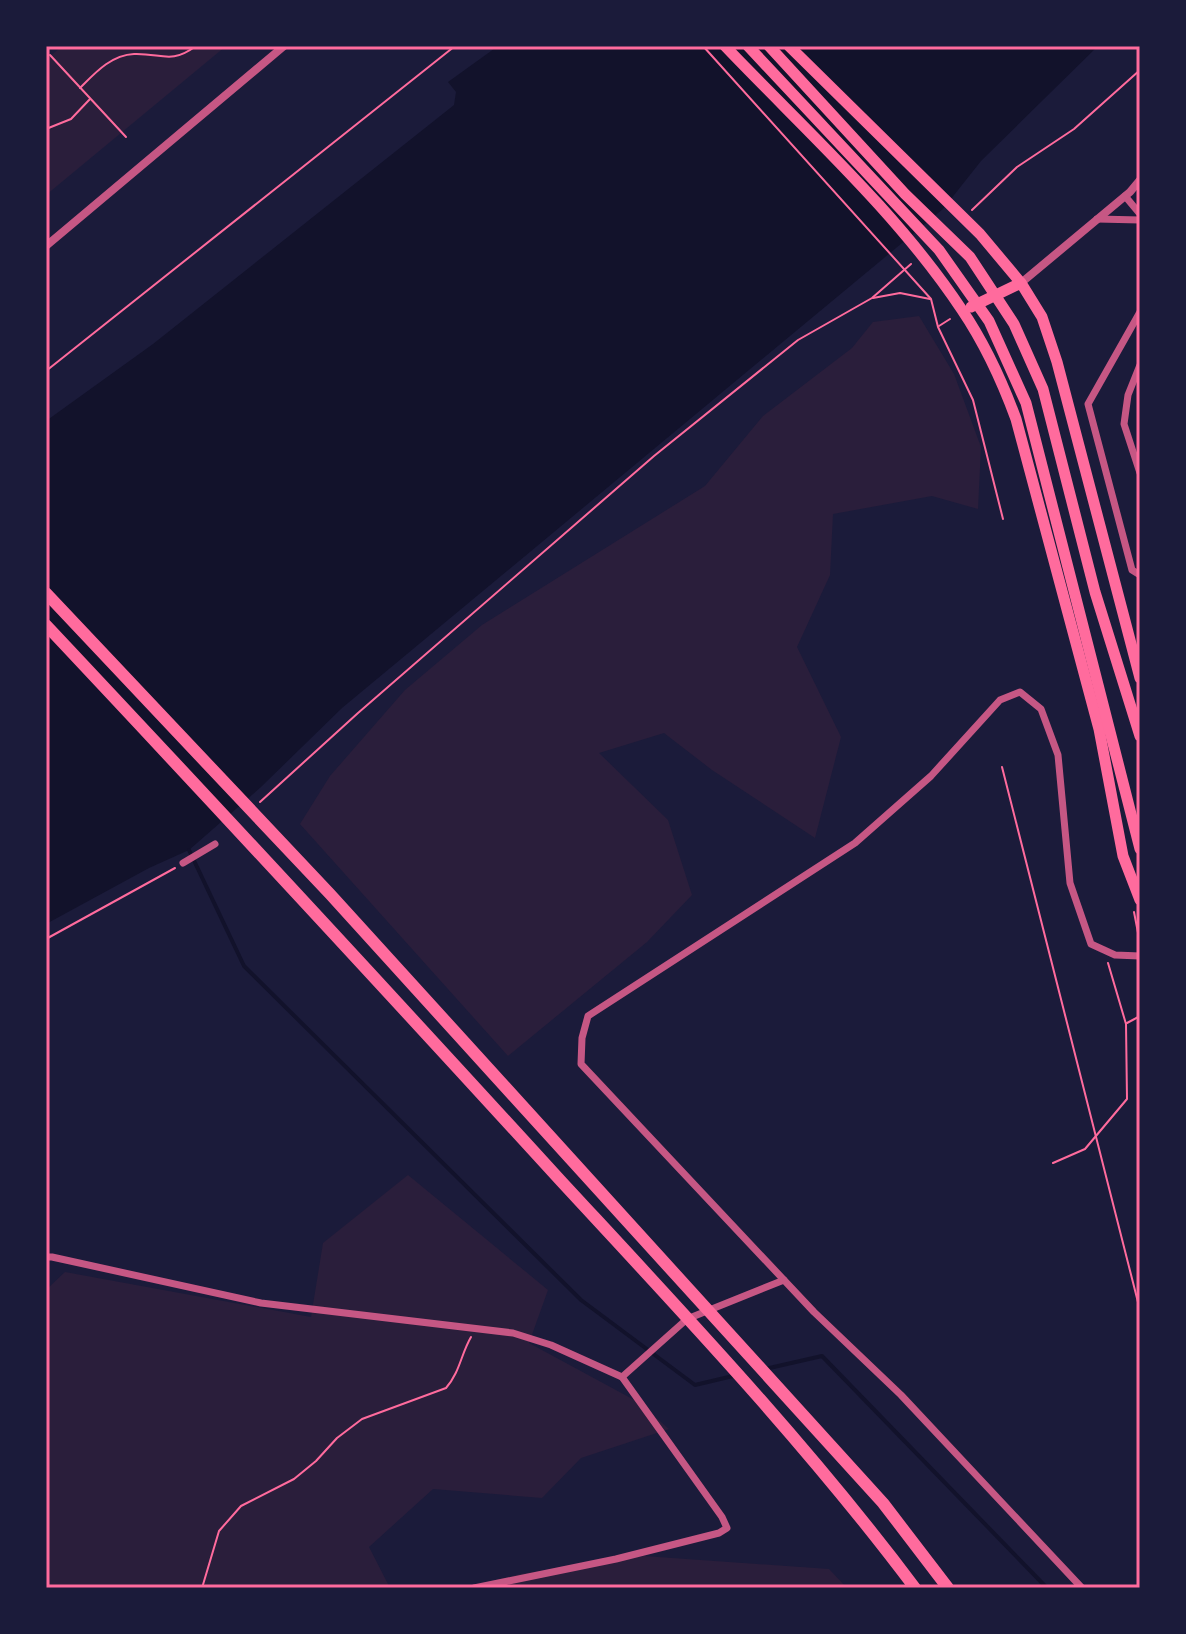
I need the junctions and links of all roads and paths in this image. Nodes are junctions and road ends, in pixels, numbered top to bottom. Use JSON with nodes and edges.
{"nodes":[{"id":1,"x":196,"y":46,"type":"edge"},
{"id":2,"x":284,"y":46,"type":"edge"},
{"id":3,"x":455,"y":46,"type":"edge"},
{"id":4,"x":703,"y":46,"type":"edge"},
{"id":5,"x":725,"y":46,"type":"edge"},
{"id":6,"x":748,"y":46,"type":"edge"},
{"id":7,"x":769,"y":46,"type":"edge"},
{"id":8,"x":789,"y":46,"type":"edge"},
{"id":9,"x":46,"y":48,"type":"edge"},
{"id":10,"x":1140,"y":70,"type":"edge"},
{"id":11,"x":80,"y":88,"type":"junction"},
{"id":12,"x":90,"y":98,"type":"junction"},
{"id":13,"x":46,"y":129,"type":"edge"},
{"id":14,"x":126,"y":137,"type":"dead end"},
{"id":15,"x":1140,"y":180,"type":"edge"},
{"id":16,"x":1125,"y":196,"type":"junction"},
{"id":17,"x":973,"y":209,"type":"dead end"},
{"id":18,"x":1140,"y":217,"type":"edge"},
{"id":19,"x":1097,"y":219,"type":"junction"},
{"id":20,"x":46,"y":246,"type":"edge"},
{"id":21,"x":924,"y":260,"type":"junction"},
{"id":22,"x":1021,"y":283,"type":"junction"},
{"id":23,"x":872,"y":298,"type":"junction"},
{"id":24,"x":931,"y":299,"type":"junction"},
{"id":25,"x":963,"y":311,"type":"junction"},
{"id":26,"x":1140,"y":312,"type":"edge"},
{"id":27,"x":938,"y":327,"type":"junction"},
{"id":28,"x":1140,"y":365,"type":"edge"},
{"id":29,"x":46,"y":371,"type":"edge"},
{"id":30,"x":1140,"y":473,"type":"edge"},
{"id":31,"x":1003,"y":519,"type":"dead end"},
{"id":32,"x":1140,"y":575,"type":"edge"},
{"id":33,"x":46,"y":593,"type":"edge"},
{"id":34,"x":46,"y":625,"type":"edge"},
{"id":35,"x":1140,"y":678,"type":"edge"},
{"id":36,"x":1140,"y":736,"type":"edge"},
{"id":37,"x":1002,"y":767,"type":"dead end"},
{"id":38,"x":259,"y":803,"type":"dead end"},
{"id":39,"x":215,"y":844,"type":"dead end"},
{"id":40,"x":1140,"y":849,"type":"edge"},
{"id":41,"x":183,"y":863,"type":"joint"},
{"id":42,"x":1136,"y":902,"type":"edge"},
{"id":43,"x":46,"y":939,"type":"edge"},
{"id":44,"x":1140,"y":943,"type":"edge"},
{"id":45,"x":1105,"y":950,"type":"junction"},
{"id":46,"x":1140,"y":956,"type":"edge"},
{"id":47,"x":1140,"y":1016,"type":"edge"},
{"id":48,"x":1126,"y":1024,"type":"junction"},
{"id":49,"x":1096,"y":1135,"type":"junction"},
{"id":50,"x":1053,"y":1163,"type":"dead end"},
{"id":51,"x":46,"y":1257,"type":"edge"},
{"id":52,"x":784,"y":1280,"type":"junction"},
{"id":53,"x":1140,"y":1310,"type":"edge"},
{"id":54,"x":687,"y":1319,"type":"junction"},
{"id":55,"x":484,"y":1329,"type":"junction"},
{"id":56,"x":622,"y":1377,"type":"junction"},
{"id":57,"x":202,"y":1588,"type":"edge"},
{"id":58,"x":474,"y":1588,"type":"edge"},
{"id":59,"x":915,"y":1588,"type":"edge"},
{"id":60,"x":948,"y":1588,"type":"edge"},
{"id":61,"x":1082,"y":1588,"type":"edge"}],
"edges":[{"from":1,"to":11,"type":"path"},
{"from":2,"to":20,"type":"street"},
{"from":3,"to":29,"type":"path"},
{"from":4,"to":24,"type":"path"},
{"from":5,"to":21,"type":"main road"},
{"from":6,"to":40,"type":"main road"},
{"from":7,"to":36,"type":"main road"},
{"from":8,"to":22,"type":"main road"},
{"from":9,"to":11,"type":"path"},
{"from":10,"to":17,"type":"path"},
{"from":11,"to":12,"type":"path"},
{"from":12,"to":13,"type":"path"},
{"from":12,"to":14,"type":"path"},
{"from":15,"to":16,"type":"street"},
{"from":16,"to":18,"type":"street"},
{"from":16,"to":19,"type":"street"},
{"from":18,"to":19,"type":"street"},
{"from":19,"to":22,"type":"street"},
{"from":21,"to":23,"type":"path"},
{"from":21,"to":25,"type":"main road"},
{"from":22,"to":25,"type":"main road"},
{"from":22,"to":35,"type":"main road"},
{"from":23,"to":24,"type":"path"},
{"from":23,"to":38,"type":"path"},
{"from":24,"to":27,"type":"path"},
{"from":25,"to":27,"type":"path"},
{"from":25,"to":42,"type":"main road"},
{"from":26,"to":32,"type":"street"},
{"from":27,"to":31,"type":"path"},
{"from":28,"to":30,"type":"street"},
{"from":33,"to":60,"type":"highway"},
{"from":34,"to":54,"type":"highway"},
{"from":37,"to":49,"type":"path"},
{"from":39,"to":41,"type":"street"},
{"from":41,"to":43,"type":"path"},
{"from":42,"to":44,"type":"path"},
{"from":45,"to":46,"type":"street"},
{"from":45,"to":48,"type":"path"},
{"from":45,"to":52,"type":"street"},
{"from":47,"to":48,"type":"path"},
{"from":48,"to":49,"type":"path"},
{"from":49,"to":50,"type":"path"},
{"from":49,"to":53,"type":"path"},
{"from":51,"to":55,"type":"street"},
{"from":52,"to":54,"type":"street"},
{"from":52,"to":61,"type":"street"},
{"from":54,"to":56,"type":"street"},
{"from":54,"to":59,"type":"highway"},
{"from":55,"to":56,"type":"street"},
{"from":55,"to":57,"type":"path"},
{"from":56,"to":58,"type":"street"}]}
